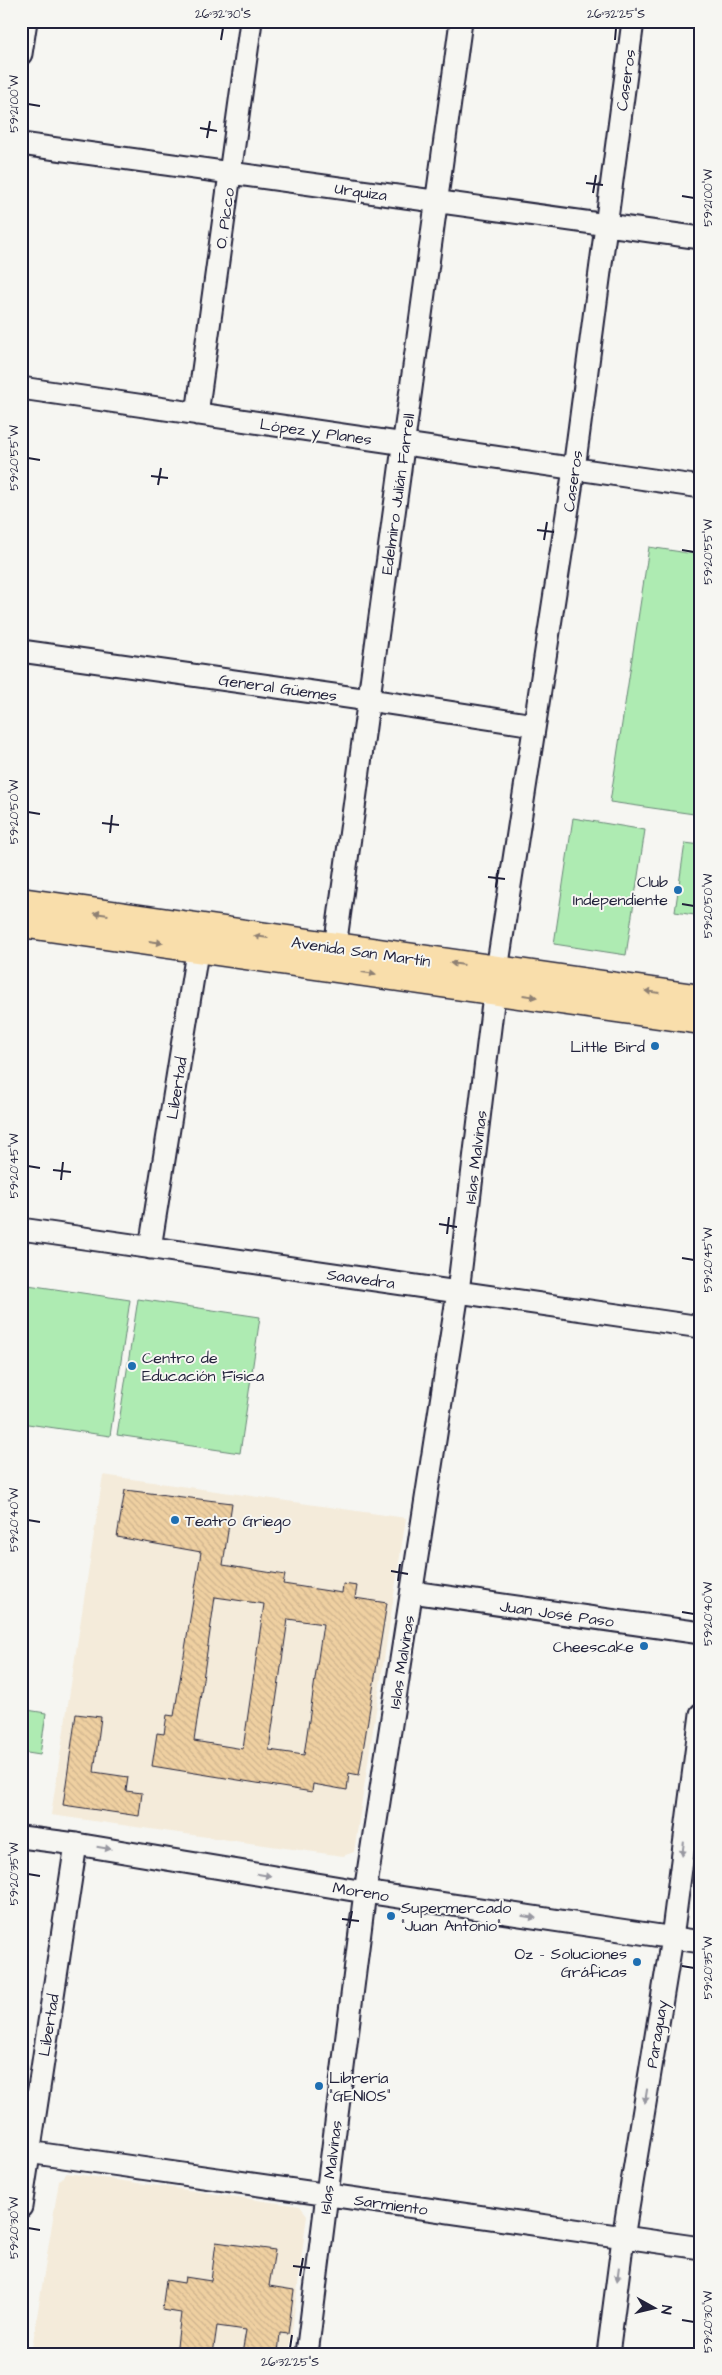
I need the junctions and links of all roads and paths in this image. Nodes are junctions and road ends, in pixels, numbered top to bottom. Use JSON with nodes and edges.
{"nodes":[{"id":1,"x":26,"y":21,"type":"edge"},
{"id":2,"x":251,"y":21,"type":"edge"},
{"id":3,"x":461,"y":21,"type":"edge"},
{"id":4,"x":633,"y":21,"type":"edge"},
{"id":5,"x":21,"y":54,"type":"edge"},
{"id":6,"x":21,"y":144,"type":"edge"},
{"id":7,"x":230,"y":173,"type":"junction"},
{"id":8,"x":436,"y":202,"type":"junction"},
{"id":9,"x":606,"y":225,"type":"junction"},
{"id":10,"x":701,"y":238,"type":"edge"},
{"id":11,"x":21,"y":388,"type":"edge"},
{"id":12,"x":197,"y":414,"type":"junction"},
{"id":13,"x":404,"y":444,"type":"junction"},
{"id":14,"x":574,"y":468,"type":"junction"},
{"id":15,"x":701,"y":487,"type":"edge"},
{"id":16,"x":21,"y":652,"type":"edge"},
{"id":17,"x":369,"y":700,"type":"junction"},
{"id":18,"x":534,"y":725,"type":"junction"},
{"id":19,"x":21,"y":902,"type":"edge"},
{"id":20,"x":21,"y":923,"type":"edge"},
{"id":21,"x":199,"y":938,"type":"junction"},
{"id":22,"x":334,"y":957,"type":"junction"},
{"id":23,"x":496,"y":980,"type":"junction"},
{"id":24,"x":701,"y":999,"type":"edge"},
{"id":25,"x":701,"y":1020,"type":"edge"},
{"id":26,"x":21,"y":1229,"type":"edge"},
{"id":27,"x":150,"y":1248,"type":"junction"},
{"id":28,"x":458,"y":1292,"type":"junction"},
{"id":29,"x":701,"y":1327,"type":"edge"},
{"id":30,"x":412,"y":1592,"type":"junction"},
{"id":31,"x":701,"y":1633,"type":"edge"},
{"id":32,"x":701,"y":1714,"type":"edge"},
{"id":33,"x":21,"y":1837,"type":"edge"},
{"id":34,"x":76,"y":1844,"type":"junction"},
{"id":35,"x":365,"y":1892,"type":"junction"},
{"id":36,"x":672,"y":1938,"type":"junction"},
{"id":37,"x":701,"y":1942,"type":"edge"},
{"id":38,"x":25,"y":2152,"type":"edge"},
{"id":39,"x":326,"y":2194,"type":"junction"},
{"id":40,"x":21,"y":2207,"type":"edge"},
{"id":41,"x":623,"y":2238,"type":"junction"},
{"id":42,"x":701,"y":2248,"type":"edge"},
{"id":43,"x":307,"y":2354,"type":"edge"},
{"id":44,"x":608,"y":2354,"type":"edge"}],
"edges":[{"from":1,"to":5,"type":"street"},
{"from":2,"to":7,"type":"street","name":"O. Picco"},
{"from":3,"to":8,"type":"street","name":"Edelmiro Julián Farrell"},
{"from":4,"to":9,"type":"street","name":"Caseros"},
{"from":6,"to":7,"type":"street","name":"Urquiza"},
{"from":7,"to":8,"type":"street","name":"Urquiza"},
{"from":7,"to":12,"type":"street","name":"O. Picco"},
{"from":8,"to":9,"type":"street","name":"Urquiza"},
{"from":8,"to":13,"type":"street","name":"Edelmiro Julián Farrell"},
{"from":9,"to":10,"type":"street","name":"Urquiza"},
{"from":9,"to":14,"type":"street","name":"Caseros"},
{"from":11,"to":12,"type":"street","name":"López y Planes"},
{"from":12,"to":13,"type":"street","name":"López y Planes"},
{"from":13,"to":14,"type":"street","name":"López y Planes"},
{"from":13,"to":17,"type":"street","name":"Edelmiro Julián Farrell"},
{"from":14,"to":15,"type":"street","name":"López y Planes"},
{"from":14,"to":18,"type":"street","name":"Caseros"},
{"from":16,"to":17,"type":"street","name":"General Güemes"},
{"from":17,"to":18,"type":"street","name":"General Güemes"},
{"from":17,"to":22,"type":"street","name":"Edelmiro Julián Farrell"},
{"from":18,"to":23,"type":"street","name":"Caseros"},
{"from":21,"to":19,"type":"main road","name":"Avenida San Martín","one_way":true},
{"from":20,"to":21,"type":"main road","name":"Avenida San Martín","one_way":true},
{"from":21,"to":22,"type":"main road","name":"Avenida San Martín"},
{"from":21,"to":27,"type":"street","name":"Libertad"},
{"from":22,"to":23,"type":"main road","name":"Avenida San Martín"},
{"from":24,"to":23,"type":"main road","name":"Avenida San Martín","one_way":true},
{"from":23,"to":25,"type":"main road","name":"Avenida San Martín","one_way":true},
{"from":23,"to":28,"type":"street","name":"Islas Malvinas"},
{"from":26,"to":27,"type":"street","name":"Saavedra"},
{"from":27,"to":28,"type":"street","name":"Saavedra"},
{"from":28,"to":29,"type":"street","name":"Saavedra"},
{"from":28,"to":30,"type":"street","name":"Islas Malvinas"},
{"from":30,"to":31,"type":"street","name":"Juan José Paso"},
{"from":30,"to":35,"type":"street","name":"Islas Malvinas"},
{"from":32,"to":36,"type":"street","name":"Paraguay","one_way":true},
{"from":33,"to":34,"type":"street","name":"Moreno"},
{"from":34,"to":35,"type":"street","name":"Moreno","one_way":true},
{"from":34,"to":38,"type":"street","name":"Libertad"},
{"from":35,"to":36,"type":"street","name":"Moreno","one_way":true},
{"from":35,"to":39,"type":"street","name":"Islas Malvinas"},
{"from":36,"to":37,"type":"street","name":"Moreno"},
{"from":36,"to":41,"type":"street","name":"Paraguay","one_way":true},
{"from":38,"to":39,"type":"street","name":"Sarmiento"},
{"from":38,"to":40,"type":"street","name":"Libertad"},
{"from":39,"to":41,"type":"street","name":"Sarmiento"},
{"from":39,"to":43,"type":"street","name":"Islas Malvinas"},
{"from":41,"to":42,"type":"street","name":"Sarmiento"},
{"from":41,"to":44,"type":"street","name":"Paraguay","one_way":true}]}
